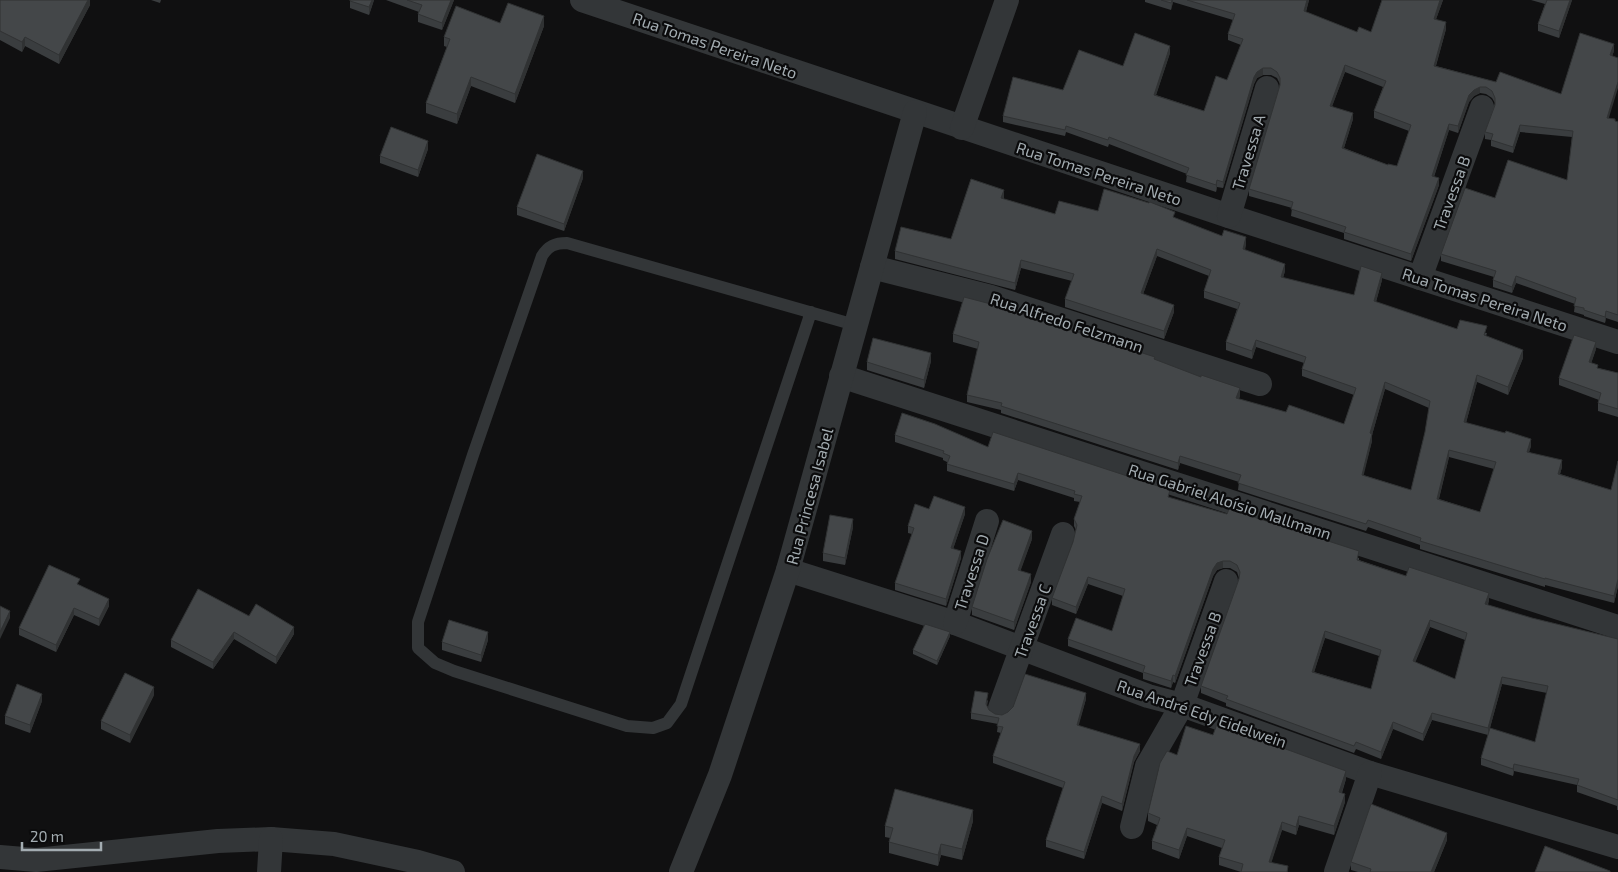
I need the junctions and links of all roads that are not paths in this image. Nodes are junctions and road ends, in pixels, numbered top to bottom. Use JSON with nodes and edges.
{"nodes":[{"id":1,"x":582,"y":0,"type":"edge"},
{"id":2,"x":1007,"y":0,"type":"edge"},
{"id":3,"x":1267,"y":88,"type":"dead end"},
{"id":4,"x":1482,"y":107,"type":"dead end"},
{"id":5,"x":915,"y":112,"type":"junction"},
{"id":6,"x":962,"y":128,"type":"junction"},
{"id":7,"x":1229,"y":216,"type":"junction"},
{"id":8,"x":872,"y":267,"type":"junction"},
{"id":9,"x":1420,"y":278,"type":"junction"},
{"id":10,"x":811,"y":312,"type":"junction"},
{"id":11,"x":855,"y":325,"type":"junction"},
{"id":12,"x":1618,"y":342,"type":"edge"},
{"id":13,"x":841,"y":376,"type":"junction"},
{"id":14,"x":1260,"y":384,"type":"dead end"},
{"id":15,"x":988,"y":521,"type":"dead end"},
{"id":16,"x":1063,"y":534,"type":"dead end"},
{"id":17,"x":788,"y":570,"type":"junction"},
{"id":18,"x":1226,"y":581,"type":"dead end"},
{"id":19,"x":955,"y":623,"type":"junction"},
{"id":20,"x":1618,"y":627,"type":"edge"},
{"id":21,"x":1022,"y":649,"type":"junction"},
{"id":22,"x":1182,"y":705,"type":"junction"},
{"id":23,"x":1000,"y":708,"type":"dead end"},
{"id":24,"x":1370,"y":773,"type":"junction"},
{"id":25,"x":1132,"y":826,"type":"dead end"},
{"id":26,"x":270,"y":839,"type":"junction"},
{"id":27,"x":1618,"y":847,"type":"edge"},
{"id":28,"x":0,"y":857,"type":"edge"},
{"id":29,"x":269,"y":872,"type":"edge"},
{"id":30,"x":453,"y":872,"type":"edge"},
{"id":31,"x":681,"y":872,"type":"edge"},
{"id":32,"x":1336,"y":872,"type":"edge"}],
"edges":[{"from":1,"to":5,"type":"street","name":"Rua Tomas Pereira Neto"},
{"from":2,"to":6,"type":"street"},
{"from":3,"to":7,"type":"street","name":"Travessa A"},
{"from":4,"to":9,"type":"street","name":"Travessa B"},
{"from":5,"to":6,"type":"street","name":"Rua Tomas Pereira Neto"},
{"from":5,"to":8,"type":"street","name":"Rua Princesa Isabel"},
{"from":6,"to":7,"type":"street","name":"Rua Tomas Pereira Neto"},
{"from":7,"to":9,"type":"street","name":"Rua Tomas Pereira Neto"},
{"from":8,"to":11,"type":"street","name":"Rua Princesa Isabel"},
{"from":8,"to":14,"type":"street","name":"Rua Alfredo Felzmann"},
{"from":9,"to":12,"type":"street","name":"Rua Tomas Pereira Neto"},
{"from":10,"to":10,"type":"lane"},
{"from":10,"to":11,"type":"lane"},
{"from":11,"to":13,"type":"street","name":"Rua Princesa Isabel"},
{"from":13,"to":17,"type":"street","name":"Rua Princesa Isabel"},
{"from":13,"to":20,"type":"street","name":"Rua Gabriel Aloísio Mallmann"},
{"from":15,"to":19,"type":"street","name":"Travessa D"},
{"from":16,"to":21,"type":"street","name":"Travessa C"},
{"from":17,"to":19,"type":"street","name":"Rua André Edy Eidelwein"},
{"from":17,"to":31,"type":"street","name":"Rua Princesa Isabel"},
{"from":18,"to":22,"type":"street","name":"Travessa B"},
{"from":19,"to":21,"type":"street","name":"Rua André Edy Eidelwein"},
{"from":21,"to":22,"type":"street","name":"Rua André Edy Eidelwein"},
{"from":21,"to":23,"type":"street","name":"Travessa C"},
{"from":22,"to":24,"type":"street","name":"Rua André Edy Eidelwein"},
{"from":22,"to":25,"type":"street","name":"Travessa B"},
{"from":24,"to":27,"type":"street","name":"Rua André Edy Eidelwein"},
{"from":24,"to":32,"type":"street"},
{"from":26,"to":28,"type":"street"},
{"from":26,"to":29,"type":"street"},
{"from":26,"to":30,"type":"street"}]}
